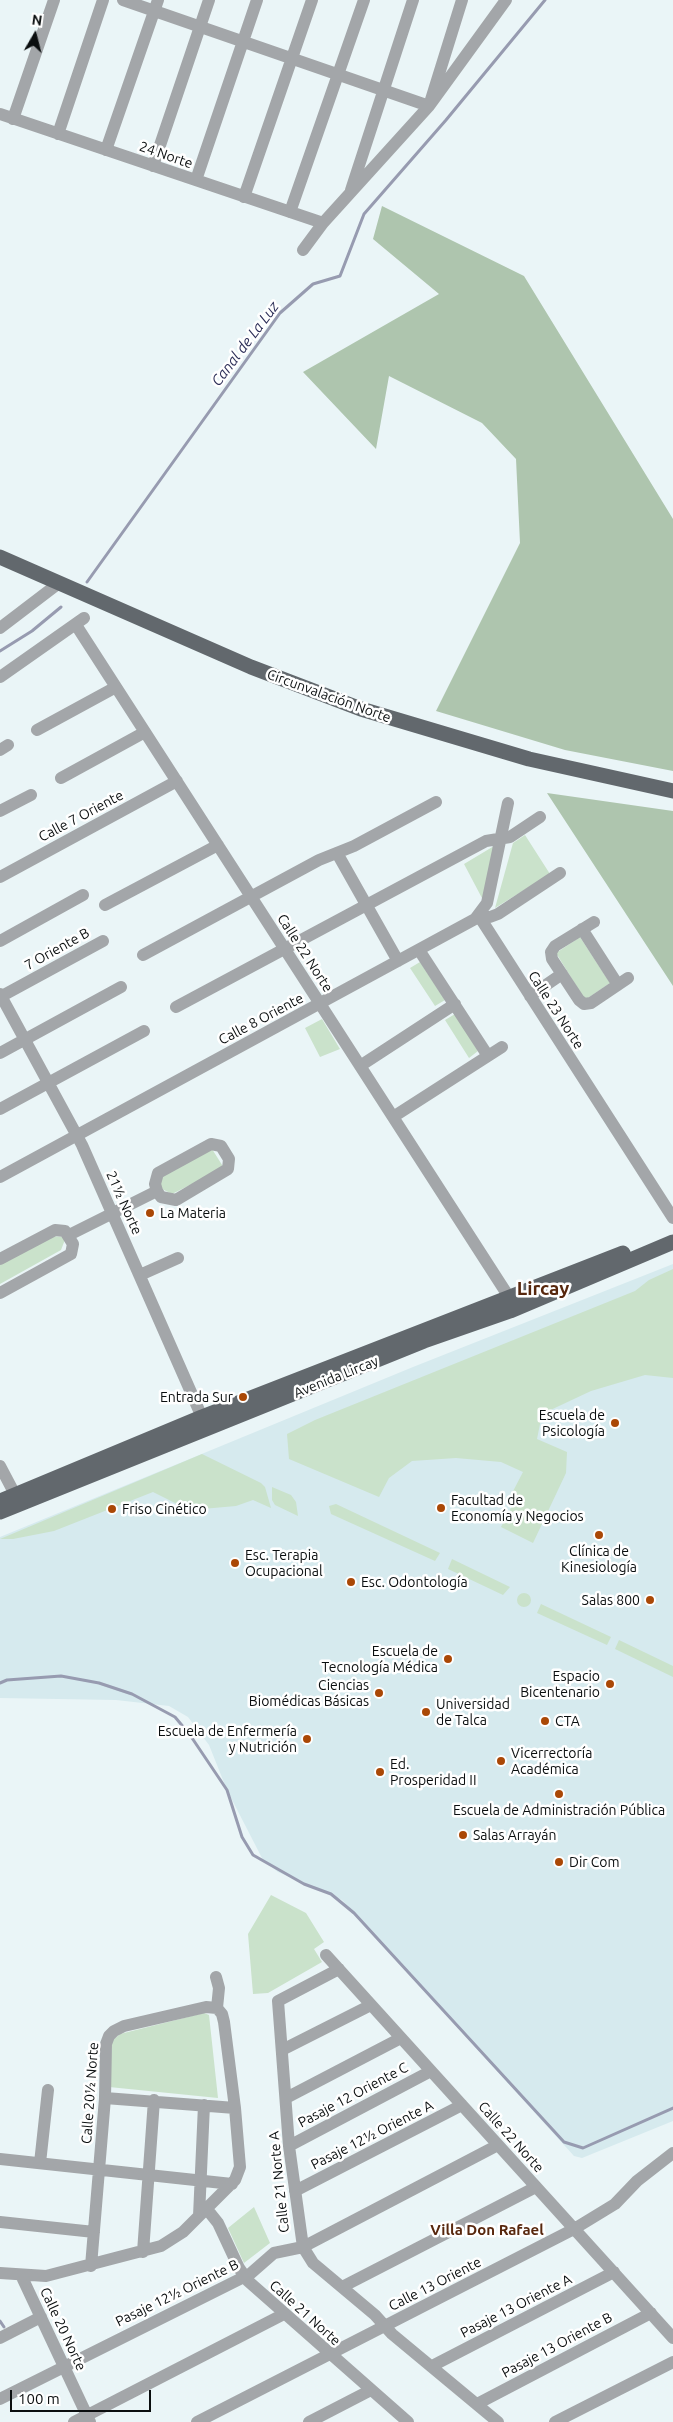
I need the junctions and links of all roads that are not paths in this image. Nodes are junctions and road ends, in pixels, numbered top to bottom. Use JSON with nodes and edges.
{"nodes":[{"id":1,"x":54,"y":0,"type":"edge"},
{"id":2,"x":102,"y":0,"type":"edge"},
{"id":3,"x":123,"y":0,"type":"edge"},
{"id":4,"x":209,"y":0,"type":"edge"},
{"id":5,"x":257,"y":0,"type":"edge"},
{"id":6,"x":312,"y":0,"type":"edge"},
{"id":7,"x":364,"y":0,"type":"edge"},
{"id":8,"x":413,"y":0,"type":"edge"},
{"id":9,"x":462,"y":0,"type":"edge"},
{"id":10,"x":506,"y":0,"type":"edge"},
{"id":11,"x":156,"y":5,"type":"edge"},
{"id":12,"x":200,"y":26,"type":"junction"},
{"id":13,"x":243,"y":41,"type":"junction"},
{"id":14,"x":291,"y":58,"type":"junction"},
{"id":15,"x":339,"y":74,"type":"junction"},
{"id":16,"x":384,"y":90,"type":"junction"},
{"id":17,"x":430,"y":106,"type":"junction"},
{"id":18,"x":0,"y":114,"type":"edge"},
{"id":19,"x":14,"y":119,"type":"junction"},
{"id":20,"x":58,"y":134,"type":"junction"},
{"id":21,"x":106,"y":150,"type":"junction"},
{"id":22,"x":153,"y":166,"type":"junction"},
{"id":23,"x":196,"y":180,"type":"junction"},
{"id":24,"x":350,"y":195,"type":"junction"},
{"id":25,"x":244,"y":197,"type":"junction"},
{"id":26,"x":290,"y":212,"type":"junction"},
{"id":27,"x":323,"y":223,"type":"junction"},
{"id":28,"x":303,"y":250,"type":"dead end"},
{"id":29,"x":0,"y":557,"type":"edge"},
{"id":30,"x":59,"y":583,"type":"junction"},
{"id":31,"x":0,"y":628,"type":"edge"},
{"id":32,"x":0,"y":677,"type":"edge"},
{"id":33,"x":116,"y":687,"type":"junction"},
{"id":34,"x":38,"y":730,"type":"dead end"},
{"id":35,"x":145,"y":732,"type":"junction"},
{"id":36,"x":62,"y":778,"type":"dead end"},
{"id":37,"x":177,"y":781,"type":"junction"},
{"id":38,"x":673,"y":791,"type":"edge"},
{"id":39,"x":32,"y":794,"type":"dead end"},
{"id":40,"x":436,"y":802,"type":"dead end"},
{"id":41,"x":508,"y":803,"type":"dead end"},
{"id":42,"x":0,"y":812,"type":"edge"},
{"id":43,"x":540,"y":817,"type":"dead end"},
{"id":44,"x":500,"y":838,"type":"junction"},
{"id":45,"x":218,"y":845,"type":"junction"},
{"id":46,"x":337,"y":853,"type":"junction"},
{"id":47,"x":560,"y":873,"type":"dead end"},
{"id":48,"x":0,"y":877,"type":"edge"},
{"id":49,"x":83,"y":895,"type":"dead end"},
{"id":50,"x":251,"y":897,"type":"junction"},
{"id":51,"x":105,"y":905,"type":"dead end"},
{"id":52,"x":367,"y":906,"type":"junction"},
{"id":53,"x":479,"y":916,"type":"junction"},
{"id":54,"x":594,"y":922,"type":"dead end"},
{"id":55,"x":582,"y":929,"type":"junction"},
{"id":56,"x":0,"y":941,"type":"edge"},
{"id":57,"x":103,"y":941,"type":"dead end"},
{"id":58,"x":285,"y":949,"type":"junction"},
{"id":59,"x":420,"y":950,"type":"junction"},
{"id":60,"x":143,"y":955,"type":"dead end"},
{"id":61,"x":398,"y":961,"type":"junction"},
{"id":62,"x":562,"y":974,"type":"junction"},
{"id":63,"x":121,"y":987,"type":"dead end"},
{"id":64,"x":0,"y":996,"type":"edge"},
{"id":65,"x":530,"y":996,"type":"junction"},
{"id":66,"x":320,"y":1004,"type":"junction"},
{"id":67,"x":455,"y":1004,"type":"junction"},
{"id":68,"x":176,"y":1007,"type":"dead end"},
{"id":69,"x":144,"y":1031,"type":"dead end"},
{"id":70,"x":25,"y":1039,"type":"junction"},
{"id":71,"x":502,"y":1047,"type":"dead end"},
{"id":72,"x":0,"y":1053,"type":"edge"},
{"id":73,"x":488,"y":1056,"type":"junction"},
{"id":74,"x":360,"y":1066,"type":"junction"},
{"id":75,"x":48,"y":1083,"type":"junction"},
{"id":76,"x":0,"y":1109,"type":"edge"},
{"id":77,"x":393,"y":1117,"type":"junction"},
{"id":78,"x":77,"y":1136,"type":"junction"},
{"id":79,"x":0,"y":1177,"type":"edge"},
{"id":80,"x":157,"y":1191,"type":"junction"},
{"id":81,"x":112,"y":1212,"type":"junction"},
{"id":82,"x":673,"y":1218,"type":"edge"},
{"id":83,"x":673,"y":1233,"type":"edge"},
{"id":84,"x":69,"y":1235,"type":"junction"},
{"id":85,"x":673,"y":1242,"type":"edge"},
{"id":86,"x":178,"y":1258,"type":"dead end"},
{"id":87,"x":0,"y":1259,"type":"edge"},
{"id":88,"x":140,"y":1275,"type":"junction"},
{"id":89,"x":0,"y":1293,"type":"edge"},
{"id":90,"x":510,"y":1304,"type":"junction"},
{"id":91,"x":205,"y":1423,"type":"junction"},
{"id":92,"x":0,"y":1466,"type":"edge"},
{"id":93,"x":18,"y":1500,"type":"junction"},
{"id":94,"x":0,"y":1501,"type":"edge"},
{"id":95,"x":0,"y":1512,"type":"edge"},
{"id":96,"x":326,"y":1955,"type":"dead end"},
{"id":97,"x":339,"y":1969,"type":"junction"},
{"id":98,"x":216,"y":1977,"type":"dead end"},
{"id":99,"x":371,"y":2005,"type":"junction"},
{"id":100,"x":217,"y":2008,"type":"junction"},
{"id":101,"x":401,"y":2038,"type":"junction"},
{"id":102,"x":282,"y":2050,"type":"junction"},
{"id":103,"x":431,"y":2071,"type":"junction"},
{"id":104,"x":48,"y":2090,"type":"dead end"},
{"id":105,"x":105,"y":2098,"type":"junction"},
{"id":106,"x":286,"y":2098,"type":"junction"},
{"id":107,"x":154,"y":2100,"type":"junction"},
{"id":108,"x":204,"y":2105,"type":"junction"},
{"id":109,"x":462,"y":2105,"type":"junction"},
{"id":110,"x":235,"y":2108,"type":"junction"},
{"id":111,"x":498,"y":2145,"type":"junction"},
{"id":112,"x":289,"y":2146,"type":"junction"},
{"id":113,"x":673,"y":2152,"type":"edge"},
{"id":114,"x":0,"y":2159,"type":"edge"},
{"id":115,"x":40,"y":2163,"type":"junction"},
{"id":116,"x":100,"y":2171,"type":"junction"},
{"id":117,"x":148,"y":2176,"type":"junction"},
{"id":118,"x":199,"y":2180,"type":"junction"},
{"id":119,"x":232,"y":2184,"type":"junction"},
{"id":120,"x":536,"y":2187,"type":"junction"},
{"id":121,"x":295,"y":2191,"type":"junction"},
{"id":122,"x":202,"y":2212,"type":"junction"},
{"id":123,"x":0,"y":2222,"type":"edge"},
{"id":124,"x":574,"y":2229,"type":"junction"},
{"id":125,"x":94,"y":2232,"type":"junction"},
{"id":126,"x":303,"y":2247,"type":"junction"},
{"id":127,"x":143,"y":2252,"type":"junction"},
{"id":128,"x":91,"y":2266,"type":"junction"},
{"id":129,"x":614,"y":2272,"type":"junction"},
{"id":130,"x":0,"y":2273,"type":"edge"},
{"id":131,"x":22,"y":2275,"type":"junction"},
{"id":132,"x":244,"y":2277,"type":"junction"},
{"id":133,"x":342,"y":2287,"type":"junction"},
{"id":134,"x":651,"y":2313,"type":"junction"},
{"id":135,"x":284,"y":2314,"type":"junction"},
{"id":136,"x":41,"y":2317,"type":"junction"},
{"id":137,"x":384,"y":2326,"type":"junction"},
{"id":138,"x":0,"y":2338,"type":"edge"},
{"id":139,"x":673,"y":2338,"type":"edge"},
{"id":140,"x":329,"y":2354,"type":"junction"},
{"id":141,"x":673,"y":2362,"type":"edge"},
{"id":142,"x":432,"y":2366,"type":"junction"},
{"id":143,"x":64,"y":2367,"type":"junction"},
{"id":144,"x":371,"y":2390,"type":"junction"},
{"id":145,"x":0,"y":2399,"type":"edge"},
{"id":146,"x":477,"y":2404,"type":"junction"},
{"id":147,"x":89,"y":2419,"type":"edge"},
{"id":148,"x":74,"y":2422,"type":"edge"},
{"id":149,"x":197,"y":2422,"type":"edge"},
{"id":150,"x":310,"y":2422,"type":"edge"},
{"id":151,"x":408,"y":2422,"type":"edge"},
{"id":152,"x":498,"y":2422,"type":"edge"},
{"id":153,"x":555,"y":2422,"type":"edge"}],
"edges":[{"from":1,"to":19,"type":"street"},
{"from":2,"to":20,"type":"street"},
{"from":3,"to":11,"type":"street"},
{"from":4,"to":12,"type":"street"},
{"from":5,"to":13,"type":"street"},
{"from":6,"to":14,"type":"street"},
{"from":7,"to":15,"type":"street"},
{"from":8,"to":16,"type":"street"},
{"from":9,"to":17,"type":"street"},
{"from":10,"to":17,"type":"street"},
{"from":11,"to":12,"type":"street"},
{"from":11,"to":21,"type":"street"},
{"from":12,"to":13,"type":"street"},
{"from":12,"to":22,"type":"street"},
{"from":13,"to":14,"type":"street"},
{"from":13,"to":23,"type":"street"},
{"from":14,"to":15,"type":"street"},
{"from":14,"to":25,"type":"street"},
{"from":15,"to":16,"type":"street"},
{"from":15,"to":26,"type":"street"},
{"from":16,"to":17,"type":"street"},
{"from":16,"to":24,"type":"street"},
{"from":17,"to":24,"type":"street"},
{"from":18,"to":19,"type":"street","name":"24 Norte"},
{"from":19,"to":20,"type":"street","name":"24 Norte"},
{"from":20,"to":21,"type":"street","name":"24 Norte"},
{"from":21,"to":22,"type":"street","name":"24 Norte"},
{"from":22,"to":23,"type":"street","name":"24 Norte"},
{"from":23,"to":25,"type":"street","name":"24 Norte"},
{"from":24,"to":27,"type":"street"},
{"from":25,"to":26,"type":"street","name":"24 Norte"},
{"from":26,"to":27,"type":"street","name":"24 Norte"},
{"from":27,"to":28,"type":"street"},
{"from":29,"to":30,"type":"main road","name":"Circunvalación Norte"},
{"from":30,"to":31,"type":"street"},
{"from":30,"to":38,"type":"main road","name":"Circunvalación Norte"},
{"from":32,"to":33,"type":"street","name":"Calle 22 Norte"},
{"from":33,"to":34,"type":"street"},
{"from":33,"to":35,"type":"street","name":"Calle 22 Norte"},
{"from":35,"to":36,"type":"street"},
{"from":35,"to":37,"type":"street","name":"Calle 22 Norte"},
{"from":37,"to":45,"type":"street","name":"Calle 22 Norte"},
{"from":37,"to":48,"type":"street","name":"Calle 7 Oriente"},
{"from":39,"to":42,"type":"street"},
{"from":40,"to":46,"type":"street"},
{"from":41,"to":44,"type":"street"},
{"from":43,"to":44,"type":"street"},
{"from":44,"to":52,"type":"street"},
{"from":44,"to":53,"type":"street"},
{"from":45,"to":50,"type":"street","name":"Calle 22 Norte"},
{"from":45,"to":51,"type":"street"},
{"from":46,"to":50,"type":"street"},
{"from":46,"to":52,"type":"street"},
{"from":47,"to":53,"type":"street","name":"Calle 8 Oriente"},
{"from":49,"to":56,"type":"street"},
{"from":50,"to":58,"type":"street","name":"Calle 22 Norte"},
{"from":50,"to":60,"type":"street"},
{"from":52,"to":58,"type":"street"},
{"from":52,"to":61,"type":"street"},
{"from":53,"to":59,"type":"street","name":"Calle 8 Oriente"},
{"from":53,"to":65,"type":"street","name":"Calle 23 Norte"},
{"from":54,"to":55,"type":"street"},
{"from":55,"to":62,"type":"street"},
{"from":55,"to":62,"type":"street"},
{"from":57,"to":64,"type":"street","name":"7 Oriente B"},
{"from":58,"to":66,"type":"street","name":"Calle 22 Norte"},
{"from":58,"to":68,"type":"street"},
{"from":59,"to":61,"type":"street","name":"Calle 8 Oriente"},
{"from":59,"to":67,"type":"street"},
{"from":61,"to":66,"type":"street","name":"Calle 8 Oriente"},
{"from":62,"to":65,"type":"street"},
{"from":63,"to":70,"type":"street"},
{"from":64,"to":70,"type":"street","name":"21½ Norte"},
{"from":65,"to":82,"type":"street","name":"Calle 23 Norte"},
{"from":66,"to":74,"type":"street","name":"Calle 22 Norte"},
{"from":66,"to":78,"type":"street","name":"Calle 8 Oriente"},
{"from":67,"to":73,"type":"street"},
{"from":67,"to":74,"type":"street"},
{"from":69,"to":75,"type":"street"},
{"from":70,"to":72,"type":"street"},
{"from":70,"to":75,"type":"street","name":"21½ Norte"},
{"from":71,"to":73,"type":"street"},
{"from":73,"to":77,"type":"street"},
{"from":74,"to":77,"type":"street","name":"Calle 22 Norte"},
{"from":75,"to":76,"type":"street"},
{"from":75,"to":78,"type":"street","name":"21½ Norte"},
{"from":77,"to":90,"type":"street","name":"Calle 22 Norte"},
{"from":78,"to":79,"type":"street","name":"Calle 8 Oriente"},
{"from":78,"to":81,"type":"street","name":"21½ Norte"},
{"from":80,"to":80,"type":"street"},
{"from":80,"to":81,"type":"street"},
{"from":81,"to":84,"type":"street"},
{"from":81,"to":88,"type":"street","name":"21½ Norte"},
{"from":83,"to":90,"type":"main road","name":"Avenida Lircay"},
{"from":84,"to":87,"type":"street"},
{"from":84,"to":89,"type":"street"},
{"from":85,"to":90,"type":"main road","name":"Avenida Lircay"},
{"from":86,"to":88,"type":"street"},
{"from":88,"to":91,"type":"street","name":"21½ Norte"},
{"from":90,"to":91,"type":"main road","name":"Avenida Lircay"},
{"from":91,"to":93,"type":"main road","name":"Avenida Lircay"},
{"from":92,"to":93,"type":"street"},
{"from":93,"to":94,"type":"main road","name":"Avenida Lircay"},
{"from":93,"to":95,"type":"main road","name":"Avenida Lircay"},
{"from":96,"to":97,"type":"street","name":"Calle 22 Norte"},
{"from":97,"to":99,"type":"street","name":"Calle 22 Norte"},
{"from":97,"to":102,"type":"street","name":"Calle 21 Norte A"},
{"from":98,"to":100,"type":"street"},
{"from":99,"to":101,"type":"street","name":"Calle 22 Norte"},
{"from":99,"to":102,"type":"street"},
{"from":100,"to":105,"type":"street","name":"Calle 20½ Norte"},
{"from":100,"to":110,"type":"street"},
{"from":101,"to":103,"type":"street","name":"Calle 22 Norte"},
{"from":101,"to":106,"type":"street"},
{"from":102,"to":106,"type":"street","name":"Calle 21 Norte A"},
{"from":103,"to":109,"type":"street","name":"Calle 22 Norte"},
{"from":103,"to":112,"type":"street","name":"Pasaje 12 Oriente C"},
{"from":104,"to":115,"type":"street"},
{"from":105,"to":107,"type":"street"},
{"from":105,"to":116,"type":"street","name":"Calle 20½ Norte"},
{"from":106,"to":112,"type":"street","name":"Calle 21 Norte A"},
{"from":107,"to":108,"type":"street"},
{"from":107,"to":117,"type":"street"},
{"from":108,"to":110,"type":"street"},
{"from":108,"to":118,"type":"street"},
{"from":109,"to":111,"type":"street","name":"Calle 22 Norte"},
{"from":109,"to":121,"type":"street","name":"Pasaje 12½ Oriente A"},
{"from":110,"to":119,"type":"street"},
{"from":111,"to":120,"type":"street","name":"Calle 22 Norte"},
{"from":111,"to":126,"type":"street","name":"Pasaje 12½ Oriente B"},
{"from":112,"to":121,"type":"street","name":"Calle 21 Norte A"},
{"from":113,"to":124,"type":"street","name":"Calle 13 Oriente"},
{"from":114,"to":115,"type":"street"},
{"from":115,"to":116,"type":"street"},
{"from":116,"to":117,"type":"street"},
{"from":116,"to":125,"type":"street","name":"Calle 20½ Norte"},
{"from":117,"to":118,"type":"street"},
{"from":117,"to":127,"type":"street"},
{"from":118,"to":119,"type":"street"},
{"from":118,"to":122,"type":"street"},
{"from":119,"to":122,"type":"street"},
{"from":120,"to":124,"type":"street","name":"Calle 22 Norte"},
{"from":120,"to":133,"type":"street"},
{"from":121,"to":126,"type":"street","name":"Calle 21 Norte A"},
{"from":122,"to":127,"type":"street"},
{"from":122,"to":132,"type":"street","name":"Calle 21 Norte"},
{"from":123,"to":125,"type":"street"},
{"from":124,"to":129,"type":"street","name":"Calle 22 Norte"},
{"from":124,"to":137,"type":"street","name":"Calle 13 Oriente"},
{"from":125,"to":128,"type":"street","name":"Calle 20½ Norte"},
{"from":126,"to":132,"type":"street","name":"Pasaje 12½ Oriente B"},
{"from":126,"to":133,"type":"street","name":"Calle 21 Norte A"},
{"from":127,"to":128,"type":"street"},
{"from":128,"to":131,"type":"street"},
{"from":129,"to":134,"type":"street","name":"Calle 22 Norte"},
{"from":129,"to":142,"type":"street","name":"Pasaje 13 Oriente A"},
{"from":130,"to":131,"type":"street"},
{"from":131,"to":136,"type":"street","name":"Calle 20 Norte"},
{"from":132,"to":135,"type":"street","name":"Calle 21 Norte"},
{"from":132,"to":143,"type":"street","name":"Pasaje 12½ Oriente B"},
{"from":133,"to":137,"type":"street","name":"Calle 21 Norte A"},
{"from":134,"to":139,"type":"street","name":"Calle 22 Norte"},
{"from":134,"to":146,"type":"street","name":"Pasaje 13 Oriente B"},
{"from":135,"to":140,"type":"street","name":"Calle 21 Norte"},
{"from":135,"to":147,"type":"street"},
{"from":136,"to":138,"type":"street"},
{"from":136,"to":143,"type":"street","name":"Calle 20 Norte"},
{"from":137,"to":140,"type":"street","name":"Calle 13 Oriente"},
{"from":137,"to":142,"type":"street","name":"Calle 21 Norte A"},
{"from":140,"to":144,"type":"street","name":"Calle 21 Norte"},
{"from":140,"to":149,"type":"street","name":"Calle 13 Oriente"},
{"from":141,"to":153,"type":"street"},
{"from":142,"to":146,"type":"street","name":"Calle 21 Norte A"},
{"from":143,"to":145,"type":"street","name":"Pasaje 12½ Oriente B"},
{"from":143,"to":147,"type":"street","name":"Calle 20 Norte"},
{"from":144,"to":150,"type":"street"},
{"from":144,"to":151,"type":"street","name":"Calle 21 Norte"},
{"from":146,"to":152,"type":"street","name":"Calle 21 Norte A"},
{"from":147,"to":148,"type":"street"}]}
